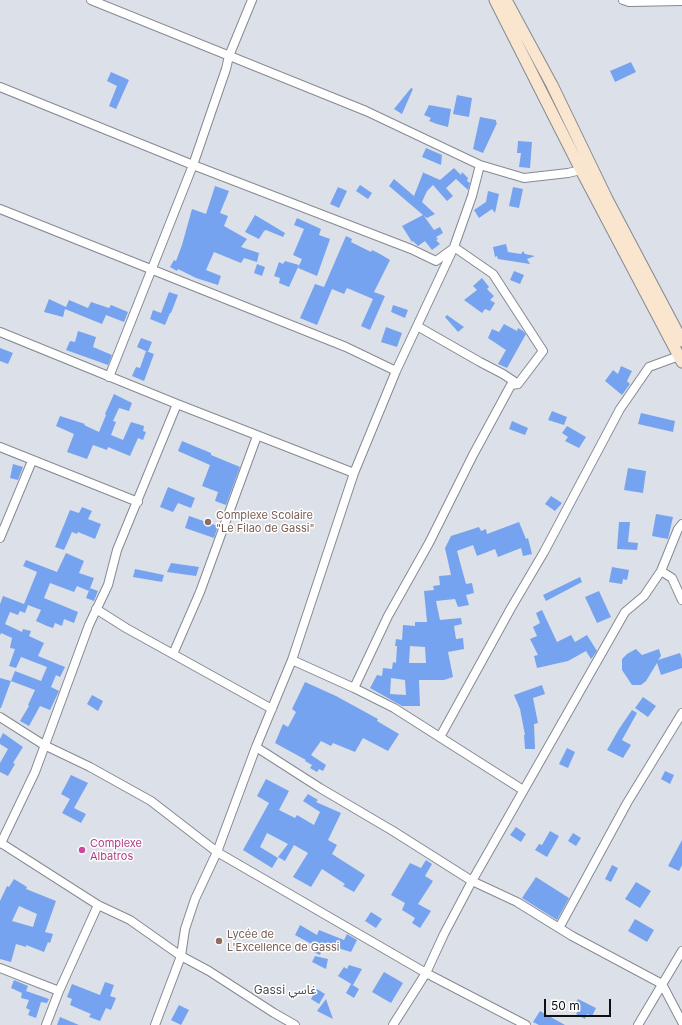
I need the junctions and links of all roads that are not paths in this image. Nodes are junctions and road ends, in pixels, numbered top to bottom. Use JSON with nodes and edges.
{"nodes":[{"id":1,"x":91,"y":0,"type":"edge"},
{"id":2,"x":252,"y":0,"type":"edge"},
{"id":3,"x":494,"y":0,"type":"edge"},
{"id":4,"x":506,"y":0,"type":"edge"},
{"id":5,"x":623,"y":0,"type":"edge"},
{"id":6,"x":682,"y":2,"type":"edge"},
{"id":7,"x":229,"y":56,"type":"junction"},
{"id":8,"x":0,"y":87,"type":"edge"},
{"id":9,"x":193,"y":165,"type":"junction"},
{"id":10,"x":480,"y":166,"type":"junction"},
{"id":11,"x":581,"y":170,"type":"junction"},
{"id":12,"x":0,"y":209,"type":"edge"},
{"id":13,"x":621,"y":236,"type":"junction"},
{"id":14,"x":454,"y":247,"type":"junction"},
{"id":15,"x":151,"y":269,"type":"junction"},
{"id":16,"x":417,"y":326,"type":"junction"},
{"id":17,"x":0,"y":332,"type":"edge"},
{"id":18,"x":682,"y":341,"type":"edge"},
{"id":19,"x":680,"y":359,"type":"edge"},
{"id":20,"x":396,"y":371,"type":"junction"},
{"id":21,"x":108,"y":377,"type":"junction"},
{"id":22,"x":518,"y":384,"type":"junction"},
{"id":23,"x":177,"y":404,"type":"junction"},
{"id":24,"x":257,"y":436,"type":"junction"},
{"id":25,"x":0,"y":447,"type":"edge"},
{"id":26,"x":32,"y":461,"type":"junction"},
{"id":27,"x":354,"y":473,"type":"junction"},
{"id":28,"x":138,"y":502,"type":"junction"},
{"id":29,"x":682,"y":524,"type":"edge"},
{"id":30,"x":0,"y":538,"type":"edge"},
{"id":31,"x":661,"y":571,"type":"junction"},
{"id":32,"x":682,"y":600,"type":"edge"},
{"id":33,"x":96,"y":610,"type":"junction"},
{"id":34,"x":173,"y":654,"type":"junction"},
{"id":35,"x":292,"y":660,"type":"junction"},
{"id":36,"x":354,"y":688,"type":"junction"},
{"id":37,"x":272,"y":709,"type":"junction"},
{"id":38,"x":682,"y":713,"type":"edge"},
{"id":39,"x":0,"y":717,"type":"edge"},
{"id":40,"x":440,"y":737,"type":"junction"},
{"id":41,"x":44,"y":745,"type":"junction"},
{"id":42,"x":256,"y":747,"type":"junction"},
{"id":43,"x":523,"y":790,"type":"junction"},
{"id":44,"x":0,"y":843,"type":"edge"},
{"id":45,"x":217,"y":852,"type":"junction"},
{"id":46,"x":472,"y":881,"type":"junction"},
{"id":47,"x":98,"y":905,"type":"junction"},
{"id":48,"x":559,"y":928,"type":"junction"},
{"id":49,"x":682,"y":951,"type":"edge"},
{"id":50,"x":181,"y":956,"type":"junction"},
{"id":51,"x":0,"y":968,"type":"edge"},
{"id":52,"x":426,"y":973,"type":"junction"},
{"id":53,"x":662,"y":984,"type":"junction"},
{"id":54,"x":60,"y":991,"type":"junction"},
{"id":55,"x":682,"y":1022,"type":"edge"},
{"id":56,"x":46,"y":1025,"type":"edge"},
{"id":57,"x":155,"y":1025,"type":"edge"},
{"id":58,"x":295,"y":1025,"type":"edge"},
{"id":59,"x":393,"y":1025,"type":"edge"},
{"id":60,"x":526,"y":1025,"type":"edge"},
{"id":61,"x":638,"y":1025,"type":"edge"}],
"edges":[{"from":1,"to":7,"type":"street"},
{"from":2,"to":7,"type":"street"},
{"from":3,"to":11,"type":"main road"},
{"from":4,"to":13,"type":"main road"},
{"from":5,"to":6,"type":"street"},
{"from":7,"to":9,"type":"street"},
{"from":7,"to":10,"type":"street"},
{"from":8,"to":9,"type":"street"},
{"from":9,"to":14,"type":"street"},
{"from":9,"to":15,"type":"street"},
{"from":10,"to":11,"type":"street"},
{"from":10,"to":14,"type":"street"},
{"from":11,"to":13,"type":"main road"},
{"from":12,"to":15,"type":"street"},
{"from":13,"to":18,"type":"main road"},
{"from":13,"to":19,"type":"main road"},
{"from":14,"to":16,"type":"street"},
{"from":14,"to":22,"type":"street"},
{"from":15,"to":20,"type":"street"},
{"from":15,"to":21,"type":"street"},
{"from":16,"to":20,"type":"street"},
{"from":16,"to":22,"type":"street"},
{"from":17,"to":21,"type":"street"},
{"from":19,"to":40,"type":"street"},
{"from":20,"to":27,"type":"street"},
{"from":21,"to":23,"type":"street"},
{"from":22,"to":36,"type":"street"},
{"from":23,"to":24,"type":"street"},
{"from":23,"to":28,"type":"street"},
{"from":24,"to":27,"type":"street"},
{"from":24,"to":34,"type":"street"},
{"from":25,"to":26,"type":"street"},
{"from":26,"to":28,"type":"street"},
{"from":26,"to":30,"type":"street"},
{"from":27,"to":35,"type":"street"},
{"from":28,"to":33,"type":"street"},
{"from":29,"to":31,"type":"street"},
{"from":31,"to":32,"type":"street"},
{"from":31,"to":43,"type":"street"},
{"from":33,"to":34,"type":"street"},
{"from":33,"to":41,"type":"street"},
{"from":34,"to":37,"type":"street"},
{"from":35,"to":36,"type":"street"},
{"from":35,"to":37,"type":"street"},
{"from":36,"to":40,"type":"street"},
{"from":37,"to":42,"type":"street"},
{"from":38,"to":48,"type":"street"},
{"from":39,"to":41,"type":"street"},
{"from":40,"to":43,"type":"street"},
{"from":41,"to":44,"type":"street"},
{"from":41,"to":45,"type":"street"},
{"from":42,"to":45,"type":"street"},
{"from":42,"to":46,"type":"street"},
{"from":43,"to":46,"type":"street"},
{"from":44,"to":47,"type":"street"},
{"from":45,"to":50,"type":"street"},
{"from":45,"to":52,"type":"street"},
{"from":46,"to":48,"type":"street"},
{"from":46,"to":52,"type":"street"},
{"from":47,"to":50,"type":"street"},
{"from":47,"to":54,"type":"street"},
{"from":48,"to":53,"type":"street"},
{"from":49,"to":53,"type":"street"},
{"from":50,"to":57,"type":"street"},
{"from":50,"to":58,"type":"street"},
{"from":51,"to":54,"type":"street"},
{"from":52,"to":59,"type":"street"},
{"from":52,"to":60,"type":"street"},
{"from":53,"to":55,"type":"street"},
{"from":53,"to":61,"type":"street"},
{"from":54,"to":56,"type":"street"}]}
